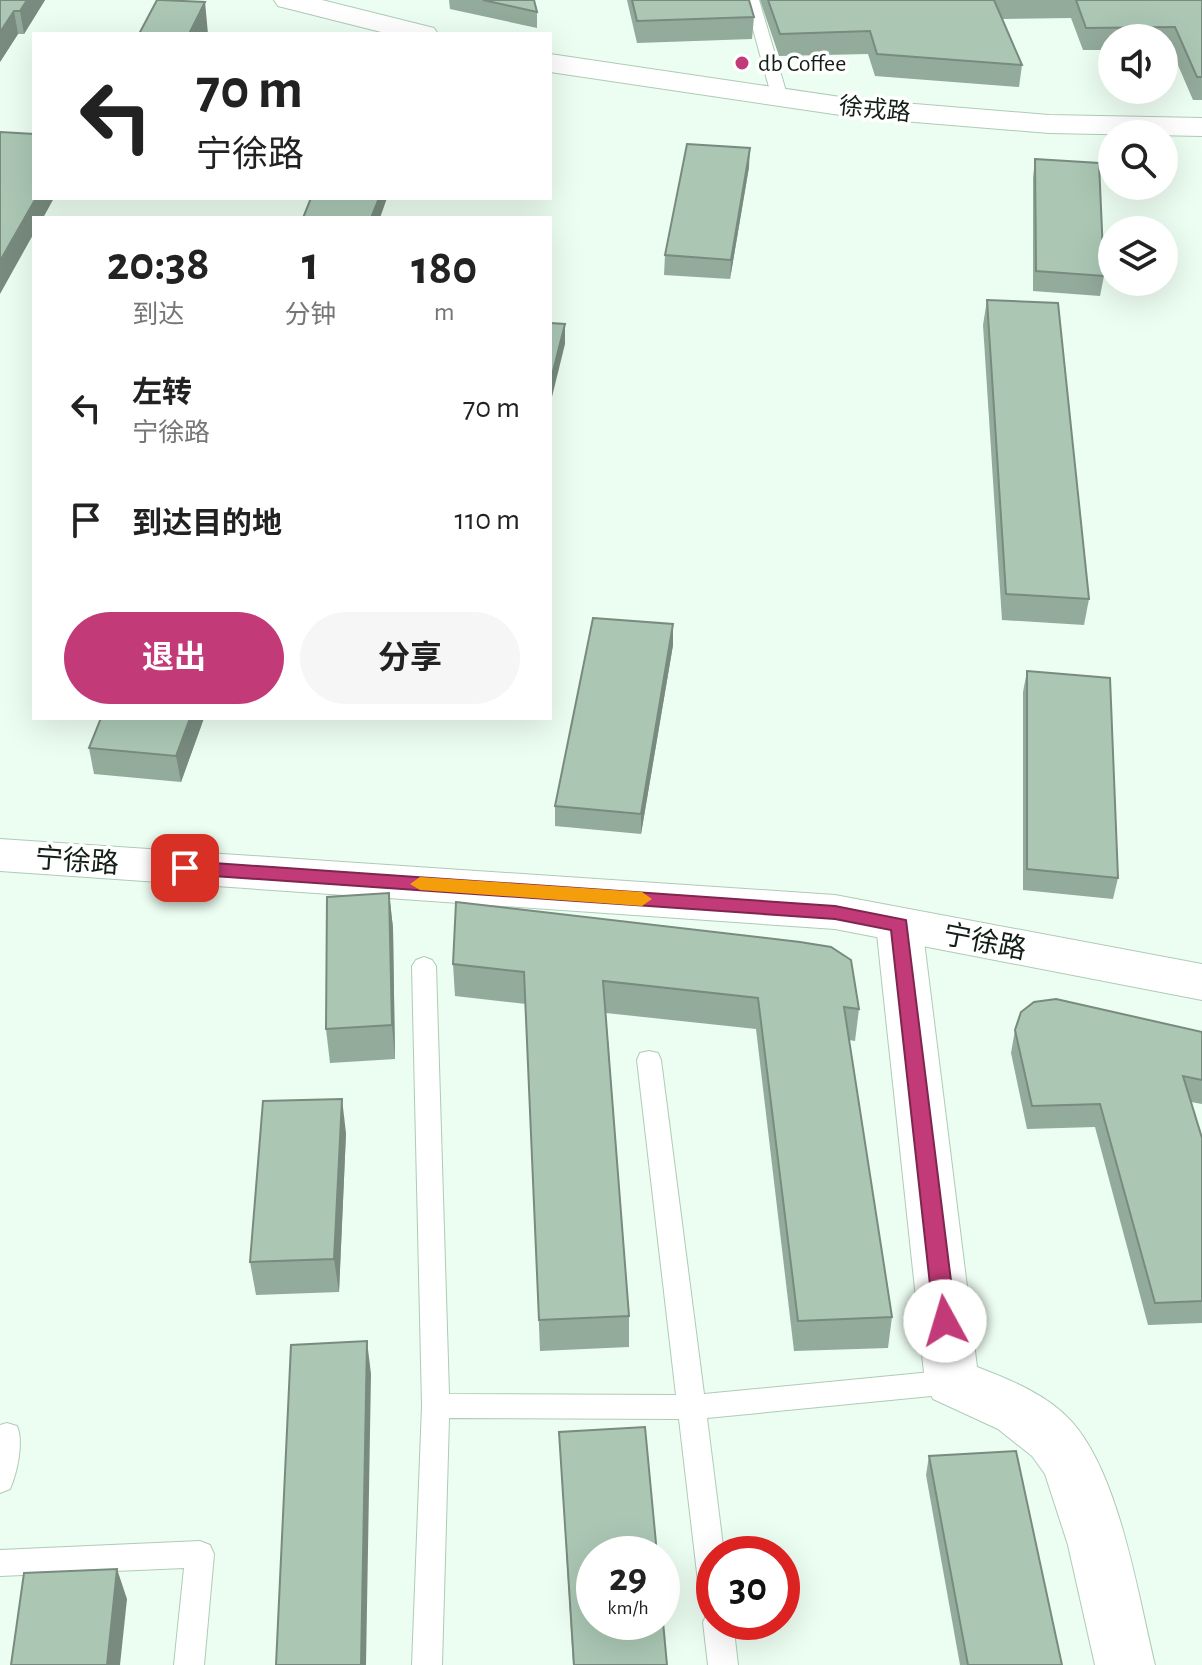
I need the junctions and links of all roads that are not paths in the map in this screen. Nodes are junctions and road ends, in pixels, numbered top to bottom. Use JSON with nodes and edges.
{"nodes":[{"id":1,"x":288,"y":0,"type":"edge"},
{"id":2,"x":752,"y":0,"type":"edge"},
{"id":3,"x":416,"y":32,"type":"edge"},
{"id":4,"x":552,"y":63,"type":"edge"},
{"id":5,"x":780,"y":98,"type":"junction"},
{"id":6,"x":1202,"y":127,"type":"edge"},
{"id":7,"x":0,"y":855,"type":"edge"},
{"id":8,"x":899,"y":925,"type":"junction"},
{"id":9,"x":424,"y":966,"type":"dead end"},
{"id":10,"x":1202,"y":982,"type":"edge"},
{"id":11,"x":649,"y":1060,"type":"dead end"},
{"id":12,"x":952,"y":1382,"type":"junction"},
{"id":13,"x":436,"y":1406,"type":"junction"},
{"id":14,"x":692,"y":1407,"type":"junction"},
{"id":15,"x":7,"y":1435,"type":"dead end"},
{"id":16,"x":0,"y":1480,"type":"edge"},
{"id":17,"x":708,"y":1536,"type":"edge"},
{"id":18,"x":0,"y":1563,"type":"edge"},
{"id":19,"x":720,"y":1640,"type":"edge"},
{"id":20,"x":189,"y":1665,"type":"edge"},
{"id":21,"x":427,"y":1665,"type":"edge"},
{"id":22,"x":723,"y":1665,"type":"edge"},
{"id":23,"x":1125,"y":1665,"type":"edge"}],
"edges":[{"from":1,"to":3,"type":"street"},
{"from":2,"to":5,"type":"lane"},
{"from":4,"to":5,"type":"street","name":"徐戎路"},
{"from":5,"to":6,"type":"street","name":"徐戎路"},
{"from":7,"to":8,"type":"street","name":"宁徐路"},
{"from":8,"to":10,"type":"street","name":"宁徐路"},
{"from":8,"to":12,"type":"street"},
{"from":9,"to":13,"type":"lane"},
{"from":11,"to":14,"type":"lane"},
{"from":12,"to":14,"type":"lane"},
{"from":12,"to":23,"type":"street"},
{"from":13,"to":14,"type":"lane"},
{"from":13,"to":21,"type":"lane"},
{"from":14,"to":17,"type":"lane"},
{"from":15,"to":16,"type":"lane"},
{"from":18,"to":20,"type":"lane"},
{"from":19,"to":22,"type":"lane"}]}
